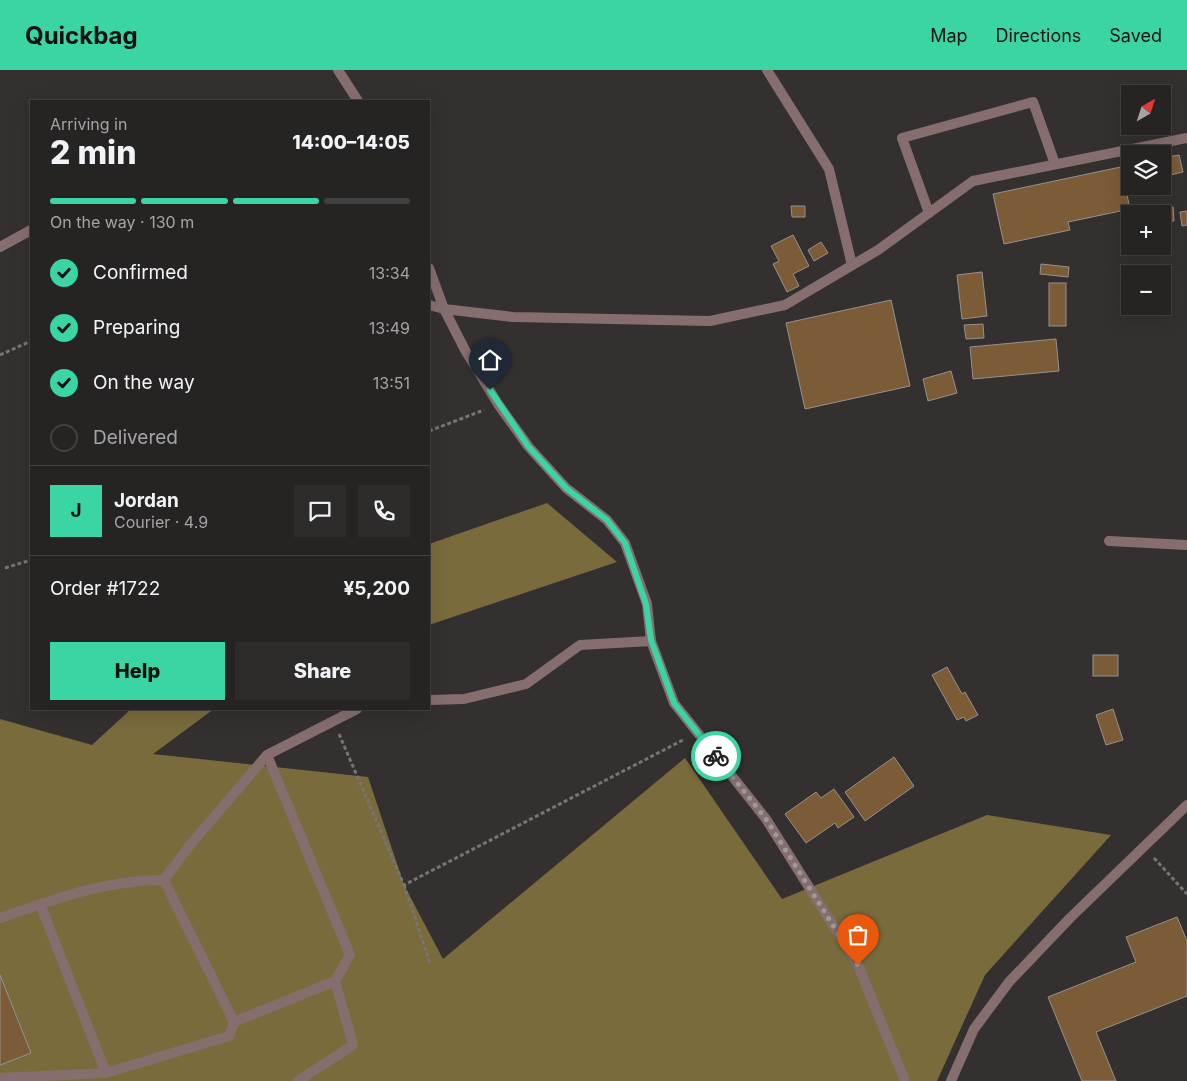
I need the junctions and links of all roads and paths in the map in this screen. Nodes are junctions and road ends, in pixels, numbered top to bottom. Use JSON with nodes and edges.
{"nodes":[{"id":1,"x":338,"y":70,"type":"edge"},
{"id":2,"x":767,"y":70,"type":"edge"},
{"id":3,"x":357,"y":100,"type":"edge"},
{"id":4,"x":1187,"y":138,"type":"edge"},
{"id":5,"x":1055,"y":164,"type":"junction"},
{"id":6,"x":929,"y":213,"type":"junction"},
{"id":7,"x":30,"y":231,"type":"edge"},
{"id":8,"x":0,"y":247,"type":"edge"},
{"id":9,"x":852,"y":265,"type":"junction"},
{"id":10,"x":430,"y":271,"type":"edge"},
{"id":11,"x":430,"y":305,"type":"edge"},
{"id":12,"x":444,"y":309,"type":"junction"},
{"id":13,"x":30,"y":341,"type":"edge"},
{"id":14,"x":0,"y":355,"type":"edge"},
{"id":15,"x":498,"y":404,"type":"junction"},
{"id":16,"x":430,"y":431,"type":"edge"},
{"id":17,"x":1109,"y":541,"type":"dead end"},
{"id":18,"x":1187,"y":545,"type":"edge"},
{"id":19,"x":30,"y":560,"type":"edge"},
{"id":20,"x":4,"y":568,"type":"dead end"},
{"id":21,"x":651,"y":640,"type":"junction"},
{"id":22,"x":430,"y":700,"type":"edge"},
{"id":23,"x":355,"y":710,"type":"edge"},
{"id":24,"x":332,"y":720,"type":"junction"},
{"id":25,"x":697,"y":732,"type":"junction"},
{"id":26,"x":267,"y":755,"type":"junction"},
{"id":27,"x":1187,"y":805,"type":"edge"},
{"id":28,"x":1144,"y":846,"type":"junction"},
{"id":29,"x":164,"y":880,"type":"junction"},
{"id":30,"x":404,"y":885,"type":"junction"},
{"id":31,"x":1187,"y":894,"type":"edge"},
{"id":32,"x":40,"y":904,"type":"junction"},
{"id":33,"x":0,"y":918,"type":"edge"},
{"id":34,"x":430,"y":963,"type":"dead end"},
{"id":35,"x":335,"y":981,"type":"junction"},
{"id":36,"x":234,"y":1022,"type":"junction"},
{"id":37,"x":106,"y":1073,"type":"junction"},
{"id":38,"x":0,"y":1078,"type":"edge"},
{"id":39,"x":298,"y":1081,"type":"edge"},
{"id":40,"x":905,"y":1081,"type":"edge"},
{"id":41,"x":951,"y":1081,"type":"edge"}],
"edges":[{"from":1,"to":3,"type":"street"},
{"from":2,"to":9,"type":"street"},
{"from":4,"to":5,"type":"street"},
{"from":5,"to":6,"type":"street"},
{"from":5,"to":6,"type":"street"},
{"from":6,"to":9,"type":"street"},
{"from":7,"to":8,"type":"street"},
{"from":9,"to":12,"type":"street"},
{"from":10,"to":12,"type":"street"},
{"from":11,"to":12,"type":"street"},
{"from":12,"to":15,"type":"street"},
{"from":13,"to":14,"type":"path"},
{"from":15,"to":16,"type":"path"},
{"from":15,"to":21,"type":"street"},
{"from":17,"to":18,"type":"street"},
{"from":19,"to":20,"type":"path"},
{"from":21,"to":22,"type":"street"},
{"from":21,"to":25,"type":"street"},
{"from":23,"to":24,"type":"street"},
{"from":24,"to":26,"type":"street"},
{"from":24,"to":30,"type":"path"},
{"from":25,"to":30,"type":"path"},
{"from":25,"to":40,"type":"street"},
{"from":26,"to":29,"type":"street"},
{"from":26,"to":35,"type":"street"},
{"from":27,"to":28,"type":"street"},
{"from":28,"to":31,"type":"path"},
{"from":28,"to":41,"type":"street"},
{"from":29,"to":32,"type":"street"},
{"from":29,"to":36,"type":"street"},
{"from":30,"to":34,"type":"path"},
{"from":32,"to":33,"type":"street"},
{"from":32,"to":37,"type":"street"},
{"from":35,"to":36,"type":"street"},
{"from":35,"to":39,"type":"street"},
{"from":36,"to":37,"type":"street"},
{"from":37,"to":38,"type":"street"}]}
